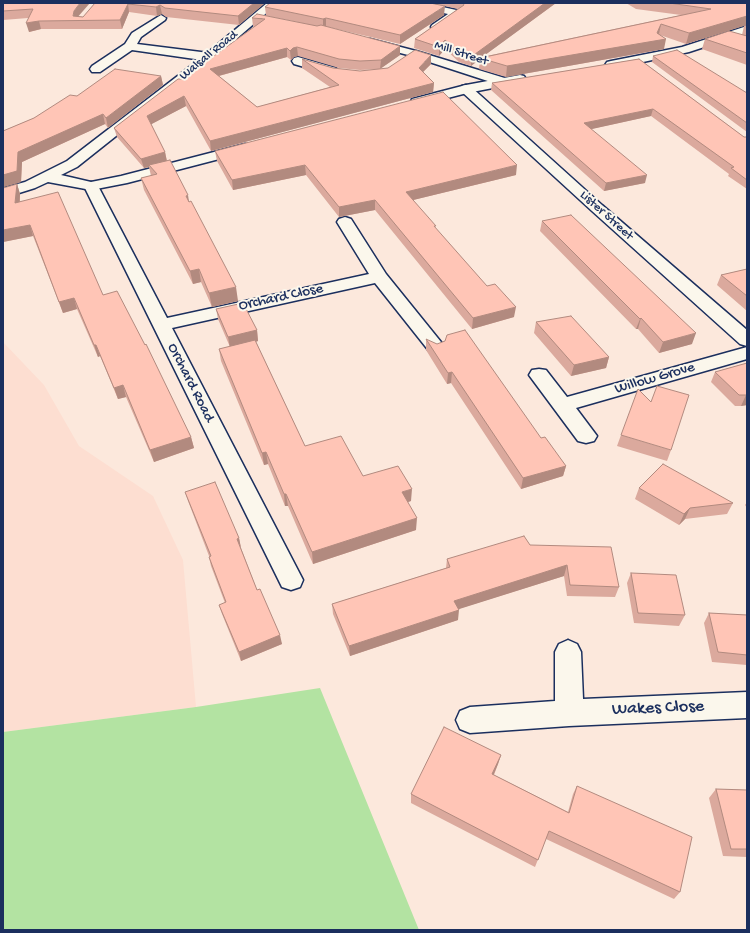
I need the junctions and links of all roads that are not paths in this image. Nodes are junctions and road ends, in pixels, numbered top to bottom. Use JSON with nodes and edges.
{"nodes":[{"id":1,"x":273,"y":3,"type":"edge"},
{"id":2,"x":409,"y":3,"type":"edge"},
{"id":3,"x":161,"y":18,"type":"edge"},
{"id":4,"x":256,"y":18,"type":"junction"},
{"id":5,"x":271,"y":21,"type":"edge"},
{"id":6,"x":747,"y":29,"type":"edge"},
{"id":7,"x":376,"y":32,"type":"edge"},
{"id":8,"x":426,"y":34,"type":"edge"},
{"id":9,"x":728,"y":37,"type":"junction"},
{"id":10,"x":741,"y":41,"type":"edge"},
{"id":11,"x":130,"y":46,"type":"junction"},
{"id":12,"x":209,"y":57,"type":"junction"},
{"id":13,"x":639,"y":60,"type":"junction"},
{"id":14,"x":298,"y":61,"type":"edge"},
{"id":15,"x":602,"y":66,"type":"edge"},
{"id":16,"x":96,"y":69,"type":"dead end"},
{"id":17,"x":652,"y":70,"type":"edge"},
{"id":18,"x":345,"y":73,"type":"edge"},
{"id":19,"x":534,"y":77,"type":"edge"},
{"id":20,"x":504,"y":82,"type":"junction"},
{"id":21,"x":466,"y":90,"type":"junction"},
{"id":22,"x":408,"y":105,"type":"edge"},
{"id":23,"x":258,"y":144,"type":"edge"},
{"id":24,"x":48,"y":177,"type":"junction"},
{"id":25,"x":91,"y":186,"type":"junction"},
{"id":26,"x":3,"y":193,"type":"edge"},
{"id":27,"x":345,"y":222,"type":"edge"},
{"id":28,"x":379,"y":277,"type":"junction"},
{"id":29,"x":160,"y":325,"type":"junction"},
{"id":30,"x":747,"y":340,"type":"edge"},
{"id":31,"x":436,"y":347,"type":"edge"},
{"id":32,"x":747,"y":353,"type":"edge"},
{"id":33,"x":539,"y":375,"type":"dead end"},
{"id":34,"x":563,"y":405,"type":"junction"},
{"id":35,"x":586,"y":436,"type":"dead end"},
{"id":36,"x":291,"y":580,"type":"dead end"},
{"id":37,"x":568,"y":652,"type":"dead end"},
{"id":38,"x":747,"y":705,"type":"edge"},
{"id":39,"x":569,"y":713,"type":"junction"},
{"id":40,"x":470,"y":720,"type":"dead end"}],
"edges":[{"from":1,"to":4,"type":"street","name":"Walsall Road"},
{"from":2,"to":8,"type":"street"},
{"from":3,"to":11,"type":"street"},
{"from":4,"to":5,"type":"street"},
{"from":4,"to":12,"type":"street","name":"Walsall Road"},
{"from":6,"to":9,"type":"street"},
{"from":7,"to":20,"type":"street","name":"Mill Street"},
{"from":9,"to":10,"type":"street"},
{"from":9,"to":13,"type":"street"},
{"from":11,"to":12,"type":"street"},
{"from":11,"to":16,"type":"street"},
{"from":12,"to":24,"type":"street","name":"Walsall Road"},
{"from":13,"to":15,"type":"street"},
{"from":13,"to":17,"type":"street"},
{"from":14,"to":18,"type":"street"},
{"from":19,"to":20,"type":"street"},
{"from":20,"to":21,"type":"street"},
{"from":21,"to":22,"type":"street"},
{"from":21,"to":30,"type":"street","name":"Lister Street"},
{"from":23,"to":25,"type":"street"},
{"from":24,"to":25,"type":"street"},
{"from":24,"to":26,"type":"street","name":"Walsall Road"},
{"from":25,"to":29,"type":"street","name":"Orchard Road"},
{"from":27,"to":28,"type":"street"},
{"from":28,"to":29,"type":"street","name":"Orchard Close"},
{"from":28,"to":31,"type":"street"},
{"from":29,"to":36,"type":"street","name":"Orchard Road"},
{"from":32,"to":34,"type":"street","name":"Willow Grove"},
{"from":33,"to":34,"type":"street"},
{"from":34,"to":35,"type":"street"},
{"from":37,"to":39,"type":"street"},
{"from":38,"to":39,"type":"street","name":"Wakes Close"},
{"from":39,"to":40,"type":"street","name":"Wakes Close"}]}
